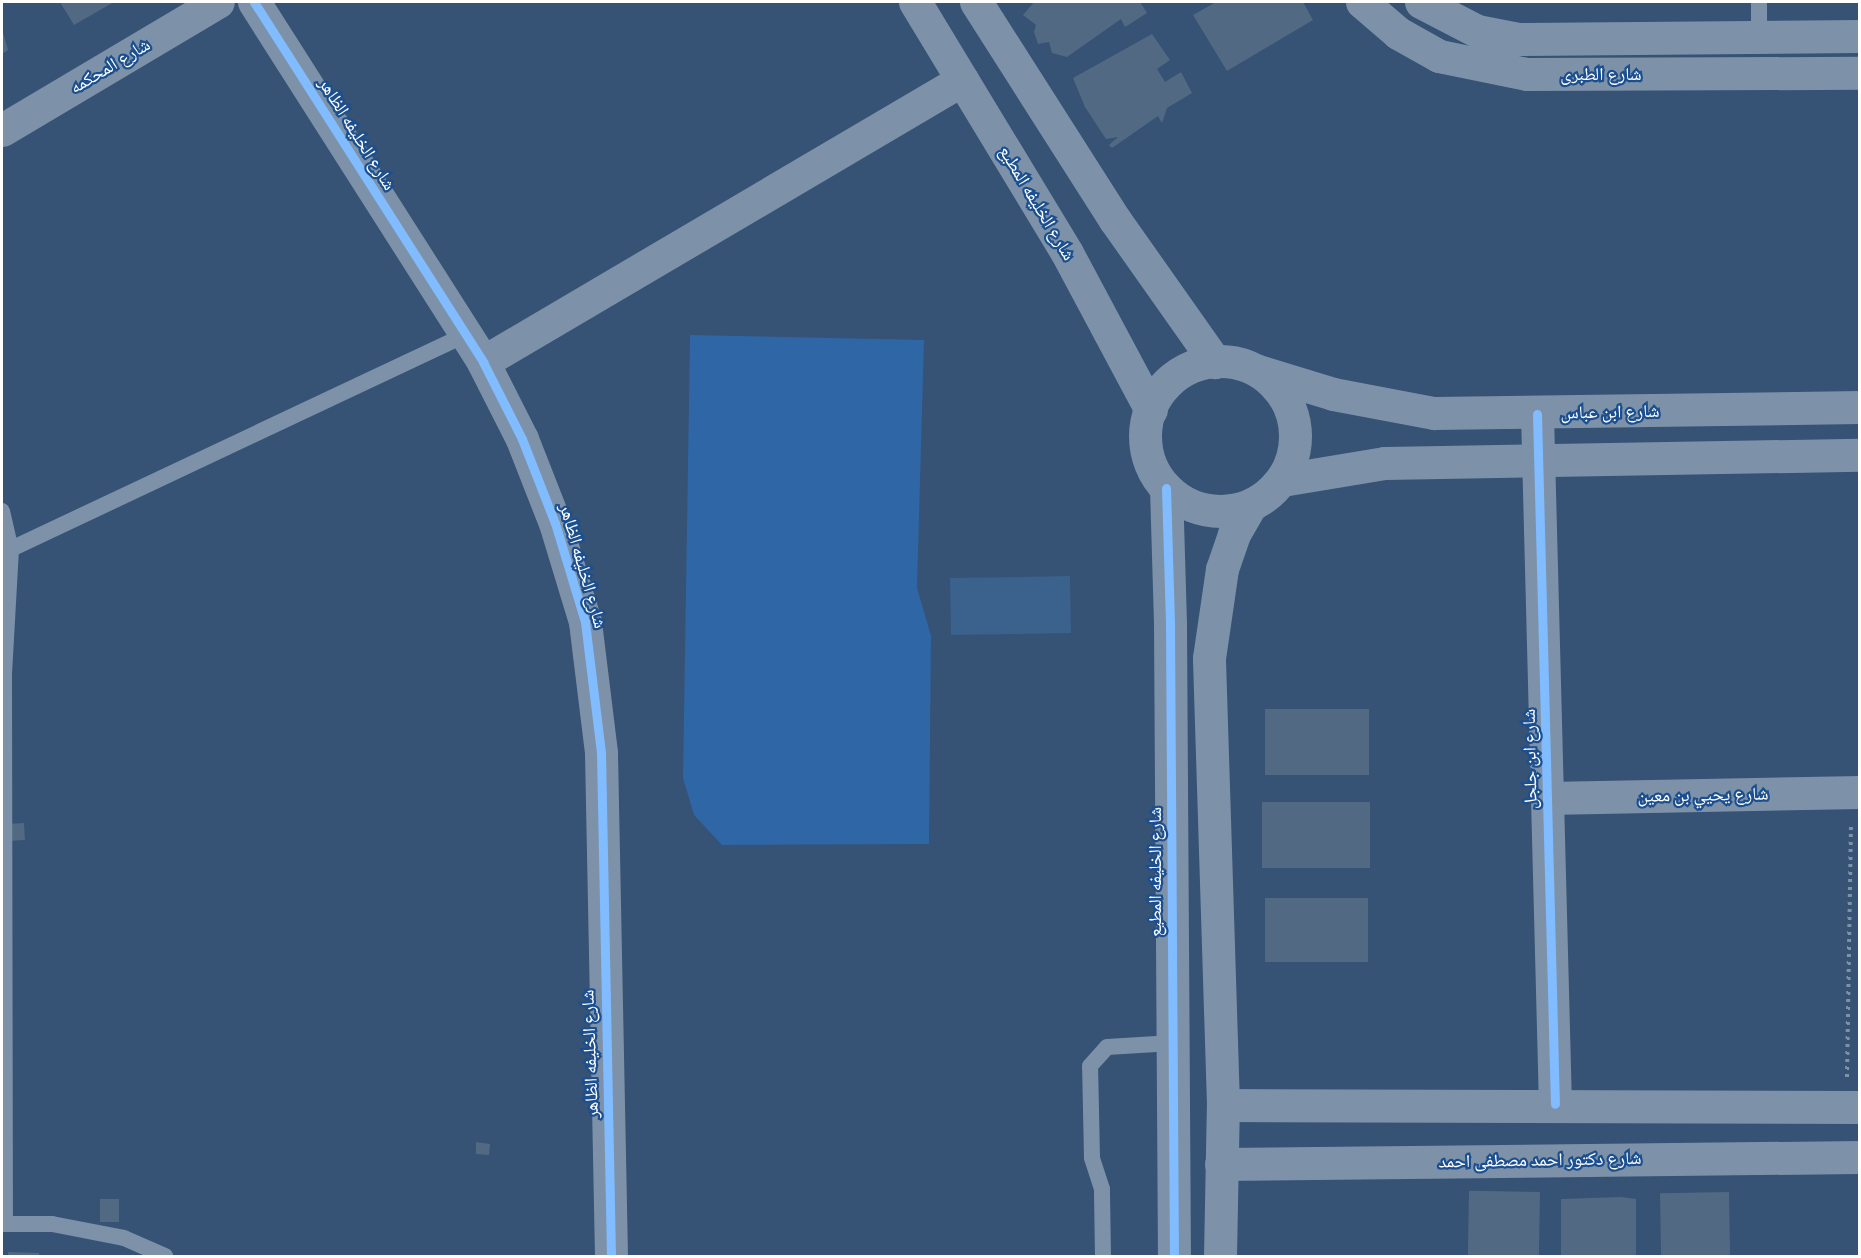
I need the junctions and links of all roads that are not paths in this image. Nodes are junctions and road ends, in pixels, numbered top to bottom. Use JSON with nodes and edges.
{"nodes":[{"id":1,"x":218,"y":2,"type":"edge"},
{"id":2,"x":254,"y":2,"type":"edge"},
{"id":3,"x":915,"y":2,"type":"edge"},
{"id":4,"x":976,"y":2,"type":"edge"},
{"id":5,"x":1362,"y":2,"type":"edge"},
{"id":6,"x":1421,"y":2,"type":"edge"},
{"id":7,"x":1759,"y":2,"type":"edge"},
{"id":8,"x":1759,"y":36,"type":"junction"},
{"id":9,"x":1860,"y":36,"type":"edge"},
{"id":10,"x":1860,"y":72,"type":"edge"},
{"id":11,"x":962,"y":80,"type":"junction"},
{"id":12,"x":2,"y":130,"type":"edge"},
{"id":13,"x":465,"y":335,"type":"junction"},
{"id":14,"x":483,"y":362,"type":"junction"},
{"id":15,"x":1215,"y":362,"type":"junction"},
{"id":16,"x":1258,"y":371,"type":"junction"},
{"id":17,"x":1860,"y":408,"type":"edge"},
{"id":18,"x":1150,"y":410,"type":"junction"},
{"id":19,"x":1537,"y":414,"type":"junction"},
{"id":20,"x":1860,"y":454,"type":"edge"},
{"id":21,"x":1539,"y":461,"type":"junction"},
{"id":22,"x":1282,"y":480,"type":"junction"},
{"id":23,"x":1166,"y":488,"type":"junction"},
{"id":24,"x":1250,"y":506,"type":"junction"},
{"id":25,"x":2,"y":511,"type":"edge"},
{"id":26,"x":10,"y":549,"type":"junction"},
{"id":27,"x":1855,"y":792,"type":"edge"},
{"id":28,"x":1547,"y":798,"type":"junction"},
{"id":29,"x":1173,"y":1043,"type":"junction"},
{"id":30,"x":1555,"y":1104,"type":"junction"},
{"id":31,"x":1223,"y":1105,"type":"junction"},
{"id":32,"x":1853,"y":1107,"type":"edge"},
{"id":33,"x":1860,"y":1157,"type":"edge"},
{"id":34,"x":1221,"y":1164,"type":"junction"},
{"id":35,"x":3,"y":1224,"type":"edge"},
{"id":36,"x":165,"y":1257,"type":"edge"},
{"id":37,"x":611,"y":1257,"type":"edge"},
{"id":38,"x":1103,"y":1257,"type":"edge"},
{"id":39,"x":1174,"y":1257,"type":"edge"},
{"id":40,"x":1220,"y":1257,"type":"edge"}],
"edges":[{"from":1,"to":12,"type":"street","name":"شارع المحكمه"},
{"from":2,"to":13,"type":"street","name":"شارع الخليفه الظاهر"},
{"from":3,"to":11,"type":"street","name":"شارع الخليفه المطيع"},
{"from":4,"to":15,"type":"street"},
{"from":5,"to":10,"type":"street","name":"شارع الطبرى"},
{"from":6,"to":8,"type":"street","name":"شارع الطبرى"},
{"from":7,"to":8,"type":"lane"},
{"from":8,"to":9,"type":"street","name":"شارع الطبرى"},
{"from":11,"to":14,"type":"street"},
{"from":11,"to":18,"type":"street","name":"شارع الخليفه المطيع"},
{"from":13,"to":14,"type":"street","name":"شارع الخليفه الظاهر"},
{"from":13,"to":26,"type":"lane"},
{"from":14,"to":37,"type":"street","name":"شارع الخليفه الظاهر"},
{"from":15,"to":16,"type":"street"},
{"from":15,"to":18,"type":"street"},
{"from":16,"to":19,"type":"street","name":"شارع ابن عباس"},
{"from":16,"to":22,"type":"street"},
{"from":17,"to":19,"type":"street","name":"شارع ابن عباس"},
{"from":18,"to":23,"type":"street"},
{"from":19,"to":21,"type":"street","name":"شارع ابن جلجل"},
{"from":20,"to":21,"type":"street"},
{"from":21,"to":22,"type":"street"},
{"from":21,"to":28,"type":"street","name":"شارع ابن جلجل"},
{"from":22,"to":24,"type":"street"},
{"from":23,"to":24,"type":"street"},
{"from":23,"to":29,"type":"street","name":"شارع الخليفه المطيع"},
{"from":24,"to":31,"type":"street"},
{"from":25,"to":26,"type":"lane"},
{"from":26,"to":35,"type":"lane"},
{"from":27,"to":28,"type":"street","name":"شارع يحيي بن معين"},
{"from":28,"to":30,"type":"street","name":"شارع ابن جلجل"},
{"from":29,"to":38,"type":"lane"},
{"from":29,"to":39,"type":"street","name":"شارع الخليفه المطيع"},
{"from":30,"to":31,"type":"street"},
{"from":30,"to":32,"type":"street"},
{"from":31,"to":34,"type":"street"},
{"from":33,"to":34,"type":"street","name":"شارع دكتور احمد مصطفى احمد"},
{"from":34,"to":40,"type":"street"},
{"from":35,"to":36,"type":"lane"}]}
